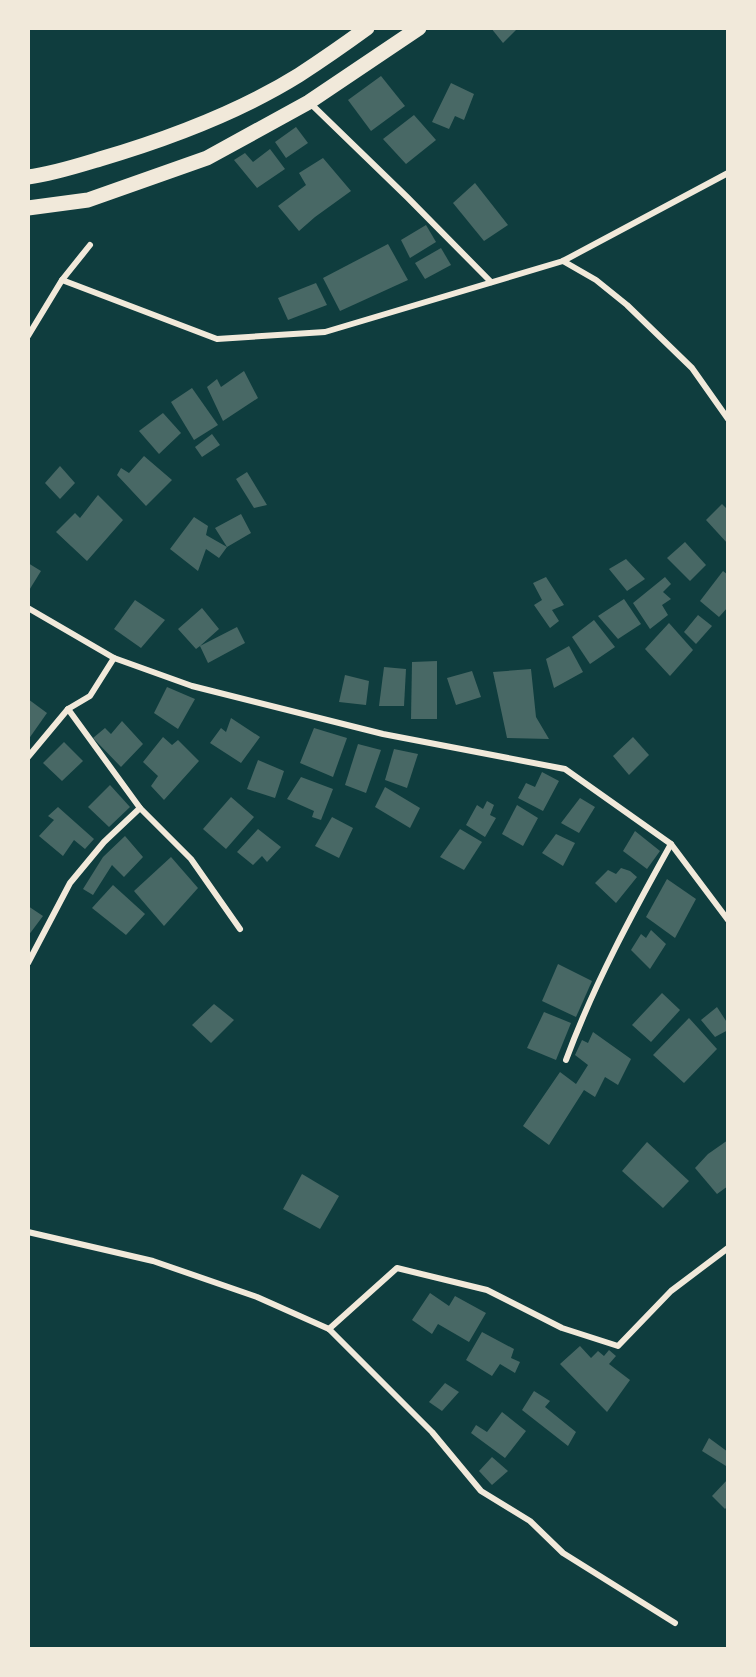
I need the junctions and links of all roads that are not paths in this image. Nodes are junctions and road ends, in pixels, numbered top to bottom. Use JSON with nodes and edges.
{"nodes":[{"id":1,"x":367,"y":28,"type":"edge"},
{"id":2,"x":419,"y":28,"type":"edge"},
{"id":3,"x":309,"y":102,"type":"junction"},
{"id":4,"x":728,"y":173,"type":"edge"},
{"id":5,"x":28,"y":177,"type":"edge"},
{"id":6,"x":28,"y":208,"type":"edge"},
{"id":7,"x":90,"y":245,"type":"dead end"},
{"id":8,"x":563,"y":261,"type":"junction"},
{"id":9,"x":62,"y":280,"type":"junction"},
{"id":10,"x":490,"y":282,"type":"junction"},
{"id":11,"x":28,"y":336,"type":"edge"},
{"id":12,"x":728,"y":419,"type":"edge"},
{"id":13,"x":28,"y":608,"type":"edge"},
{"id":14,"x":114,"y":658,"type":"junction"},
{"id":15,"x":69,"y":710,"type":"junction"},
{"id":16,"x":28,"y":757,"type":"edge"},
{"id":17,"x":140,"y":808,"type":"junction"},
{"id":18,"x":671,"y":844,"type":"junction"},
{"id":19,"x":728,"y":920,"type":"edge"},
{"id":20,"x":240,"y":929,"type":"dead end"},
{"id":21,"x":28,"y":963,"type":"edge"},
{"id":22,"x":566,"y":1060,"type":"dead end"},
{"id":23,"x":28,"y":1232,"type":"edge"},
{"id":24,"x":728,"y":1248,"type":"edge"},
{"id":25,"x":329,"y":1329,"type":"junction"},
{"id":26,"x":675,"y":1623,"type":"dead end"}],
"edges":[{"from":1,"to":5,"type":"main road"},
{"from":2,"to":3,"type":"main road"},
{"from":3,"to":6,"type":"main road"},
{"from":3,"to":10,"type":"street"},
{"from":4,"to":8,"type":"street"},
{"from":7,"to":9,"type":"street"},
{"from":8,"to":10,"type":"street"},
{"from":8,"to":12,"type":"street"},
{"from":9,"to":10,"type":"street"},
{"from":9,"to":11,"type":"street"},
{"from":13,"to":14,"type":"street"},
{"from":14,"to":15,"type":"street"},
{"from":14,"to":18,"type":"street"},
{"from":15,"to":16,"type":"street"},
{"from":15,"to":17,"type":"street"},
{"from":17,"to":20,"type":"street"},
{"from":17,"to":21,"type":"street"},
{"from":18,"to":19,"type":"street"},
{"from":18,"to":22,"type":"street"},
{"from":23,"to":25,"type":"street"},
{"from":24,"to":25,"type":"street"},
{"from":25,"to":26,"type":"street"}]}
